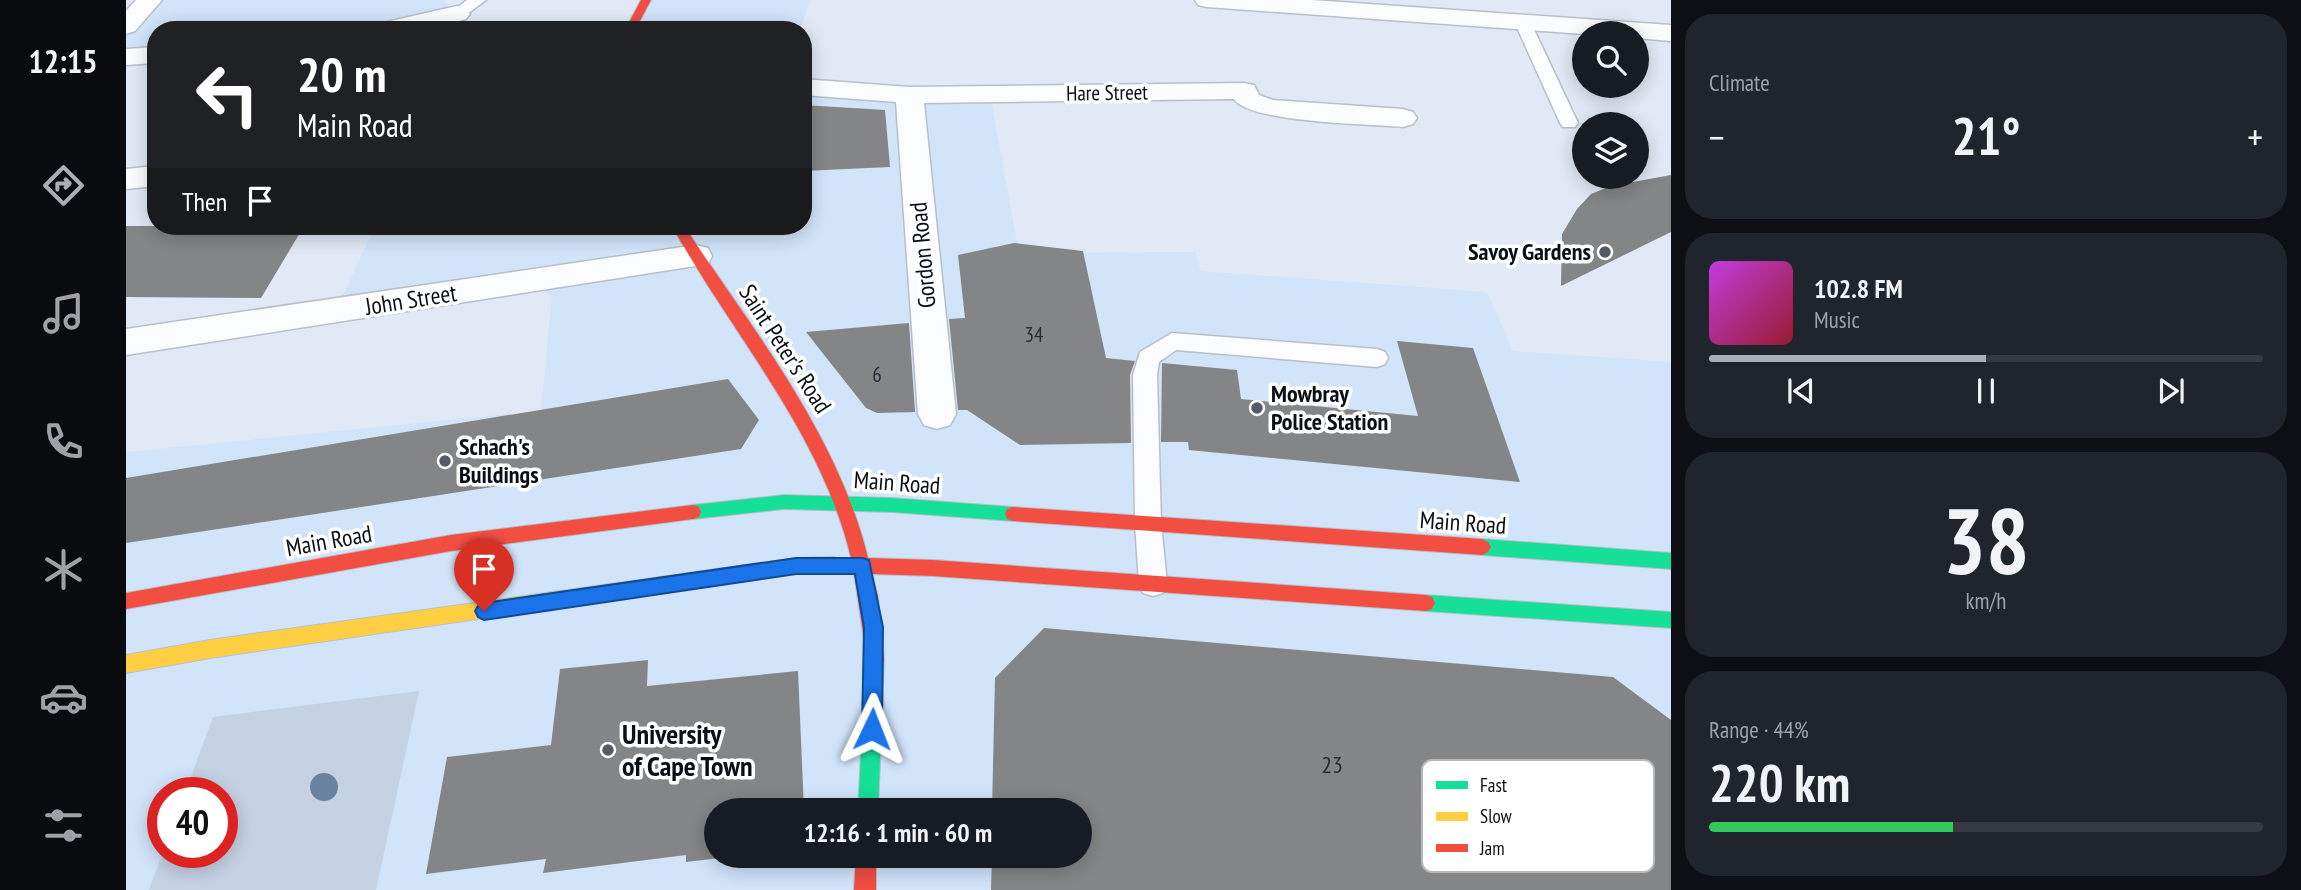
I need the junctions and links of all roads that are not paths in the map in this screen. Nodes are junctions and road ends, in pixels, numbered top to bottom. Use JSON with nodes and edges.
{"nodes":[{"id":1,"x":150,"y":0,"type":"edge"},
{"id":2,"x":646,"y":0,"type":"edge"},
{"id":3,"x":1207,"y":0,"type":"edge"},
{"id":4,"x":1350,"y":4,"type":"edge"},
{"id":5,"x":463,"y":11,"type":"edge"},
{"id":6,"x":432,"y":21,"type":"edge"},
{"id":7,"x":635,"y":21,"type":"edge"},
{"id":8,"x":1522,"y":22,"type":"junction"},
{"id":9,"x":126,"y":26,"type":"edge"},
{"id":10,"x":1671,"y":33,"type":"edge"},
{"id":11,"x":147,"y":56,"type":"edge"},
{"id":12,"x":126,"y":57,"type":"edge"},
{"id":13,"x":812,"y":88,"type":"edge"},
{"id":14,"x":909,"y":95,"type":"junction"},
{"id":15,"x":1403,"y":118,"type":"dead end"},
{"id":16,"x":1569,"y":123,"type":"dead end"},
{"id":17,"x":147,"y":177,"type":"edge"},
{"id":18,"x":126,"y":179,"type":"edge"},
{"id":19,"x":683,"y":235,"type":"edge"},
{"id":20,"x":696,"y":256,"type":"junction"},
{"id":21,"x":126,"y":342,"type":"edge"},
{"id":22,"x":1377,"y":358,"type":"dead end"},
{"id":23,"x":937,"y":414,"type":"dead end"},
{"id":24,"x":844,"y":502,"type":"junction"},
{"id":25,"x":1147,"y":523,"type":"junction"},
{"id":26,"x":1671,"y":561,"type":"edge"},
{"id":27,"x":863,"y":566,"type":"junction"},
{"id":28,"x":1153,"y":584,"type":"junction"},
{"id":29,"x":126,"y":601,"type":"edge"},
{"id":30,"x":1671,"y":620,"type":"edge"},
{"id":31,"x":126,"y":664,"type":"edge"},
{"id":32,"x":868,"y":798,"type":"edge"},
{"id":33,"x":866,"y":868,"type":"edge"},
{"id":34,"x":865,"y":890,"type":"edge"}],
"edges":[{"from":1,"to":9,"type":"street"},
{"from":2,"to":7,"type":"main road"},
{"from":3,"to":4,"type":"street"},
{"from":4,"to":8,"type":"street"},
{"from":5,"to":6,"type":"street"},
{"from":8,"to":10,"type":"street"},
{"from":8,"to":16,"type":"lane"},
{"from":11,"to":12,"type":"street"},
{"from":13,"to":14,"type":"street","name":"Hare Street"},
{"from":14,"to":15,"type":"street","name":"Hare Street"},
{"from":14,"to":23,"type":"street","name":"Gordon Road"},
{"from":17,"to":18,"type":"street"},
{"from":19,"to":20,"type":"main road","name":"Saint Peter's Road"},
{"from":20,"to":21,"type":"street","name":"John Street"},
{"from":20,"to":24,"type":"main road","name":"Saint Peter's Road"},
{"from":22,"to":25,"type":"lane"},
{"from":24,"to":25,"type":"main road","name":"Main Road"},
{"from":24,"to":27,"type":"main road","name":"Saint Peter's Road"},
{"from":24,"to":29,"type":"main road","name":"Main Road"},
{"from":25,"to":26,"type":"main road","name":"Main Road"},
{"from":25,"to":28,"type":"lane"},
{"from":27,"to":28,"type":"main road"},
{"from":27,"to":31,"type":"main road"},
{"from":27,"to":32,"type":"main road","name":"Saint Peter's Road"},
{"from":28,"to":30,"type":"main road"},
{"from":33,"to":34,"type":"main road"}]}
